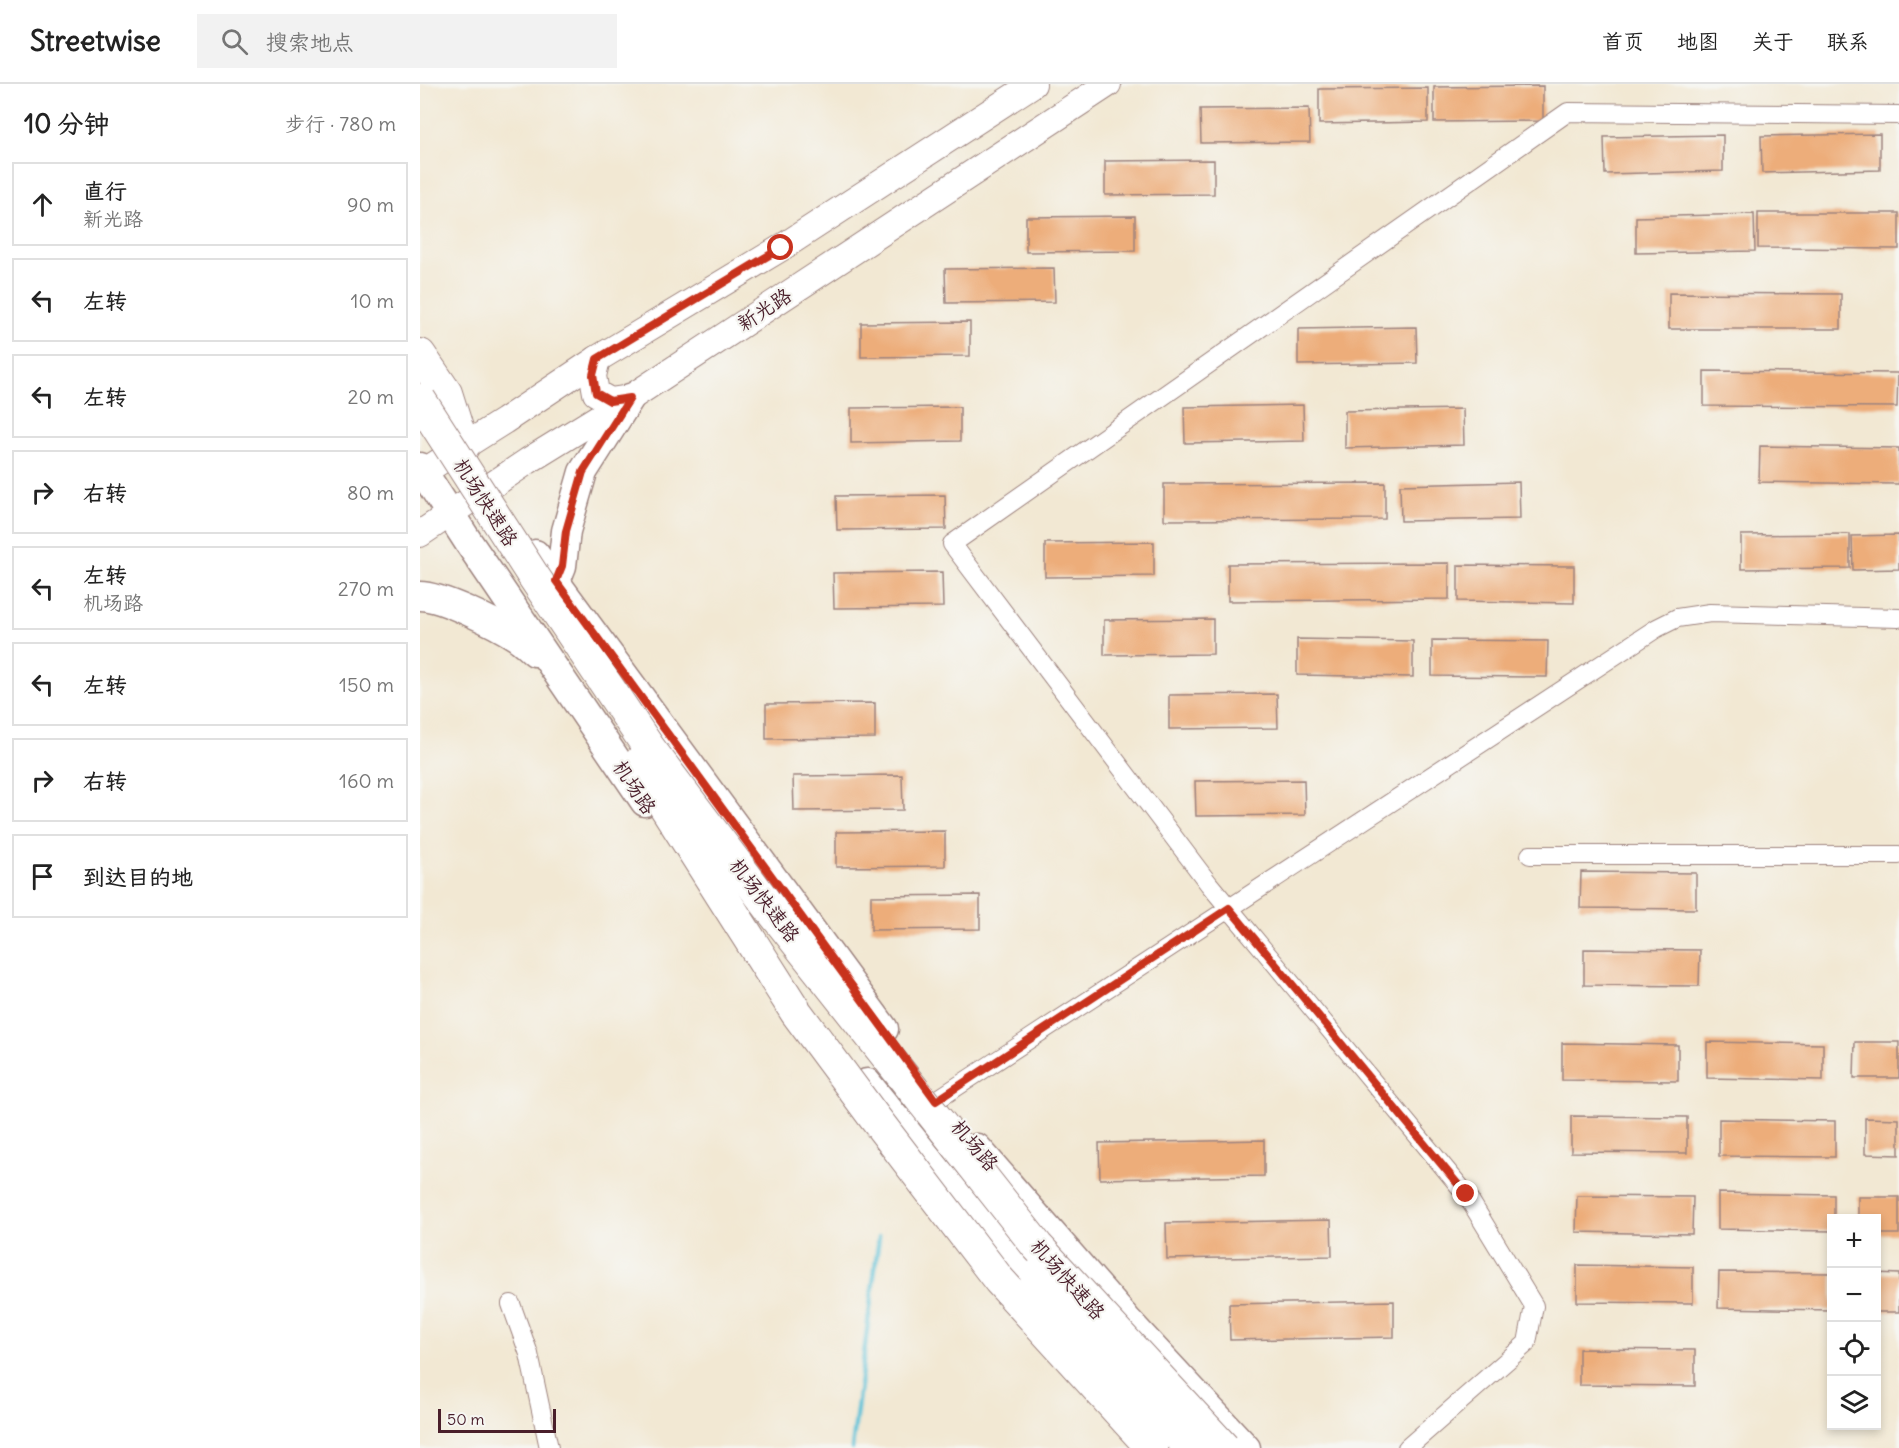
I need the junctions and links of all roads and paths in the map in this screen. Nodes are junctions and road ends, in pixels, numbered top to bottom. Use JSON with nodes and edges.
{"nodes":[{"id":1,"x":1033,"y":84,"type":"edge"},
{"id":2,"x":1108,"y":84,"type":"edge"},
{"id":3,"x":1899,"y":115,"type":"edge"},
{"id":4,"x":420,"y":356,"type":"edge"},
{"id":5,"x":597,"y":359,"type":"junction"},
{"id":6,"x":429,"y":391,"type":"edge"},
{"id":7,"x":630,"y":398,"type":"junction"},
{"id":8,"x":420,"y":437,"type":"edge"},
{"id":9,"x":463,"y":447,"type":"junction"},
{"id":10,"x":421,"y":471,"type":"edge"},
{"id":11,"x":489,"y":488,"type":"junction"},
{"id":12,"x":450,"y":514,"type":"junction"},
{"id":13,"x":420,"y":534,"type":"edge"},
{"id":14,"x":556,"y":581,"type":"junction"},
{"id":15,"x":420,"y":596,"type":"edge"},
{"id":16,"x":1899,"y":618,"type":"edge"},
{"id":17,"x":556,"y":668,"type":"junction"},
{"id":18,"x":635,"y":761,"type":"junction"},
{"id":19,"x":1530,"y":855,"type":"dead end"},
{"id":20,"x":1899,"y":855,"type":"edge"},
{"id":21,"x":1229,"y":908,"type":"junction"},
{"id":22,"x":936,"y":1101,"type":"junction"},
{"id":23,"x":900,"y":1124,"type":"junction"},
{"id":24,"x":511,"y":1304,"type":"dead end"},
{"id":25,"x":549,"y":1448,"type":"edge"},
{"id":26,"x":1152,"y":1448,"type":"edge"},
{"id":27,"x":1175,"y":1448,"type":"edge"},
{"id":28,"x":1190,"y":1448,"type":"edge"},
{"id":29,"x":1224,"y":1448,"type":"edge"},
{"id":30,"x":1246,"y":1448,"type":"edge"},
{"id":31,"x":1407,"y":1448,"type":"edge"}],
"edges":[{"from":1,"to":5,"type":"main road"},
{"from":2,"to":7,"type":"main road","name":"新光路"},
{"from":3,"to":21,"type":"street"},
{"from":4,"to":6,"type":"highway","name":"机场快速路"},
{"from":5,"to":7,"type":"main road"},
{"from":5,"to":9,"type":"main road"},
{"from":6,"to":9,"type":"highway"},
{"from":6,"to":29,"type":"highway","name":"机场快速路","bridge":true},
{"from":7,"to":11,"type":"main road","name":"新光路"},
{"from":7,"to":14,"type":"main road"},
{"from":8,"to":18,"type":"highway","name":"机场快速路"},
{"from":9,"to":10,"type":"main road"},
{"from":9,"to":11,"type":"main road","name":"机场路"},
{"from":10,"to":12,"type":"main road","name":"机场路"},
{"from":11,"to":12,"type":"main road","name":"新光路"},
{"from":11,"to":14,"type":"main road","name":"机场路"},
{"from":12,"to":13,"type":"main road","name":"新光路"},
{"from":12,"to":17,"type":"main road","name":"机场路"},
{"from":14,"to":22,"type":"main road","name":"机场路"},
{"from":15,"to":17,"type":"main road"},
{"from":16,"to":21,"type":"street"},
{"from":17,"to":23,"type":"main road","name":"机场路"},
{"from":18,"to":26,"type":"highway","bridge":true},
{"from":18,"to":28,"type":"highway","name":"机场快速路","bridge":true},
{"from":19,"to":20,"type":"street"},
{"from":21,"to":22,"type":"street"},
{"from":21,"to":31,"type":"street"},
{"from":22,"to":23,"type":"street"},
{"from":22,"to":30,"type":"main road","name":"机场路"},
{"from":23,"to":27,"type":"main road","name":"机场路"},
{"from":24,"to":25,"type":"street"}]}
